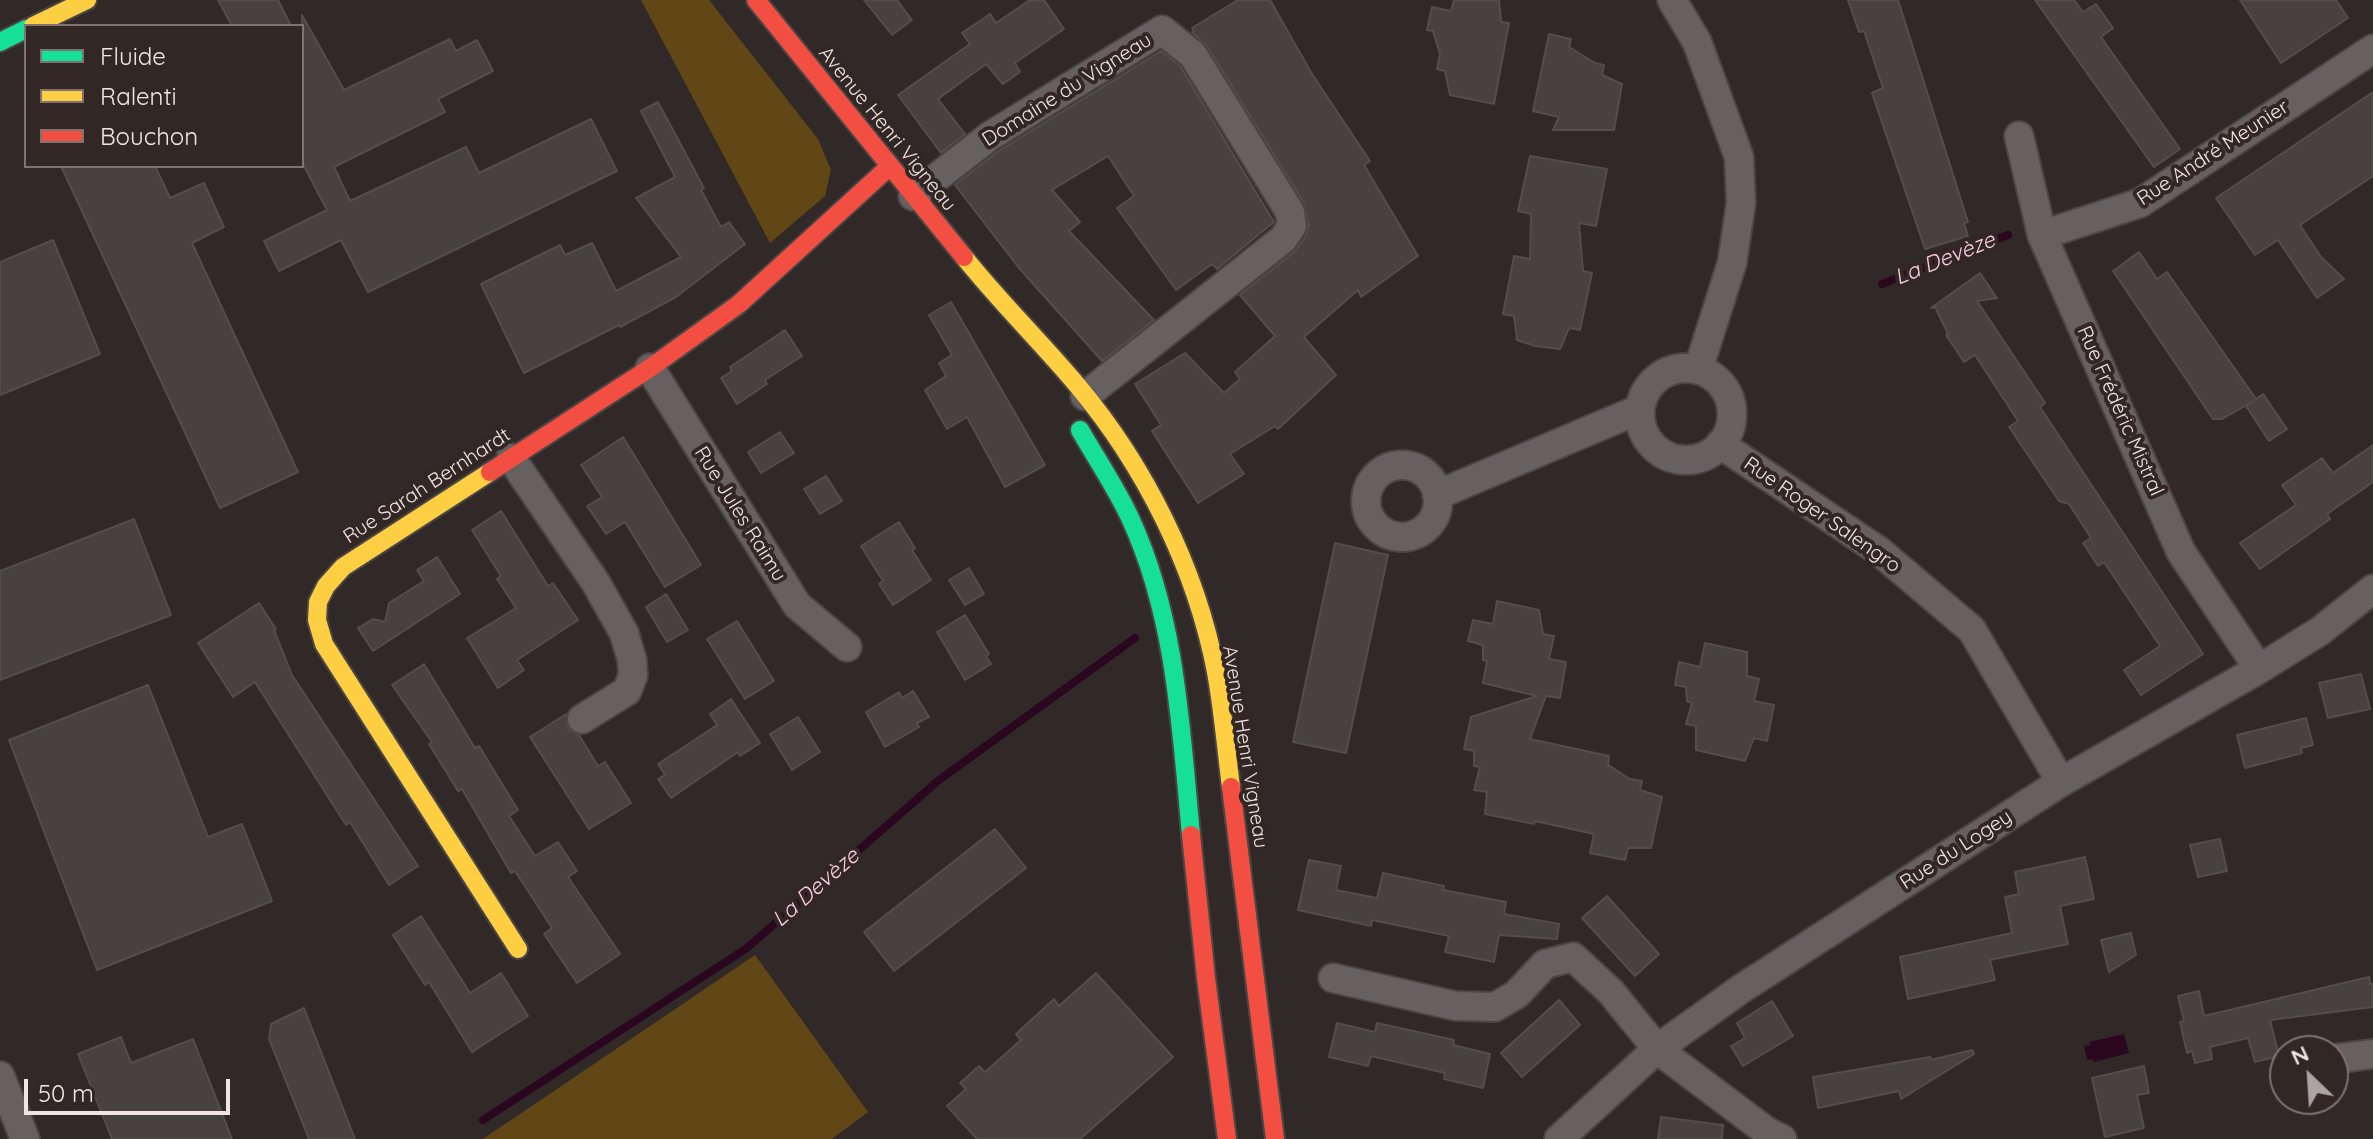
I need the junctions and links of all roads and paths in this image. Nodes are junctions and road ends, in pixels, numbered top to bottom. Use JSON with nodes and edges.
{"nodes":[{"id":1,"x":87,"y":0,"type":"edge"},
{"id":2,"x":756,"y":0,"type":"edge"},
{"id":3,"x":1672,"y":0,"type":"edge"},
{"id":4,"x":37,"y":24,"type":"edge"},
{"id":5,"x":24,"y":30,"type":"edge"},
{"id":6,"x":0,"y":42,"type":"edge"},
{"id":7,"x":2373,"y":49,"type":"edge"},
{"id":8,"x":2019,"y":136,"type":"dead end"},
{"id":9,"x":889,"y":167,"type":"junction"},
{"id":10,"x":913,"y":196,"type":"junction"},
{"id":11,"x":2042,"y":235,"type":"junction"},
{"id":12,"x":986,"y":285,"type":"junction"},
{"id":13,"x":1033,"y":361,"type":"dead end"},
{"id":14,"x":650,"y":368,"type":"junction"},
{"id":15,"x":1698,"y":370,"type":"junction"},
{"id":16,"x":1072,"y":397,"type":"junction"},
{"id":17,"x":1640,"y":409,"type":"junction"},
{"id":18,"x":1720,"y":444,"type":"junction"},
{"id":19,"x":511,"y":458,"type":"junction"},
{"id":20,"x":1437,"y":495,"type":"dead end"},
{"id":21,"x":2373,"y":589,"type":"edge"},
{"id":22,"x":847,"y":647,"type":"dead end"},
{"id":23,"x":2259,"y":669,"type":"junction"},
{"id":24,"x":582,"y":719,"type":"dead end"},
{"id":25,"x":2061,"y":782,"type":"junction"},
{"id":26,"x":518,"y":949,"type":"dead end"},
{"id":27,"x":1333,"y":978,"type":"dead end"},
{"id":28,"x":1657,"y":1049,"type":"junction"},
{"id":29,"x":2373,"y":1054,"type":"edge"},
{"id":30,"x":2349,"y":1057,"type":"edge"},
{"id":31,"x":0,"y":1076,"type":"edge"},
{"id":32,"x":25,"y":1139,"type":"edge"},
{"id":33,"x":1227,"y":1139,"type":"edge"},
{"id":34,"x":1275,"y":1139,"type":"edge"},
{"id":35,"x":1559,"y":1139,"type":"edge"},
{"id":36,"x":1782,"y":1139,"type":"edge"}],
"edges":[{"from":1,"to":4,"type":"street"},
{"from":2,"to":9,"type":"street","name":"Avenue Henri Vigneau"},
{"from":3,"to":15,"type":"street"},
{"from":5,"to":6,"type":"street"},
{"from":7,"to":11,"type":"street","name":"Rue André Meunier"},
{"from":8,"to":11,"type":"street","name":"Rue Frédéric Mistral"},
{"from":9,"to":10,"type":"street","name":"Avenue Henri Vigneau"},
{"from":9,"to":14,"type":"street","name":"Rue Sarah Bernhardt"},
{"from":10,"to":12,"type":"street","name":"Avenue Henri Vigneau"},
{"from":10,"to":16,"type":"street","name":"Domaine du Vigneau"},
{"from":11,"to":23,"type":"street","name":"Rue Frédéric Mistral"},
{"from":12,"to":13,"type":"street","name":"Avenue Henri Vigneau"},
{"from":12,"to":16,"type":"street","name":"Avenue Henri Vigneau"},
{"from":14,"to":19,"type":"street","name":"Rue Sarah Bernhardt"},
{"from":14,"to":22,"type":"street","name":"Rue Jules Raimu"},
{"from":15,"to":17,"type":"street"},
{"from":15,"to":18,"type":"street"},
{"from":16,"to":33,"type":"street","name":"Avenue Henri Vigneau"},
{"from":16,"to":34,"type":"street","name":"Avenue Henri Vigneau"},
{"from":17,"to":18,"type":"street"},
{"from":17,"to":20,"type":"street"},
{"from":18,"to":25,"type":"street","name":"Rue Roger Salengro"},
{"from":19,"to":24,"type":"street"},
{"from":19,"to":26,"type":"street","name":"Rue Sarah Bernhardt"},
{"from":21,"to":23,"type":"street","name":"Rue du Logey"},
{"from":23,"to":25,"type":"street","name":"Rue du Logey"},
{"from":25,"to":28,"type":"street","name":"Rue du Logey"},
{"from":27,"to":28,"type":"street"},
{"from":28,"to":35,"type":"street","name":"Rue du Logey"},
{"from":28,"to":36,"type":"street"},
{"from":29,"to":30,"type":"street"},
{"from":31,"to":32,"type":"street"}]}
